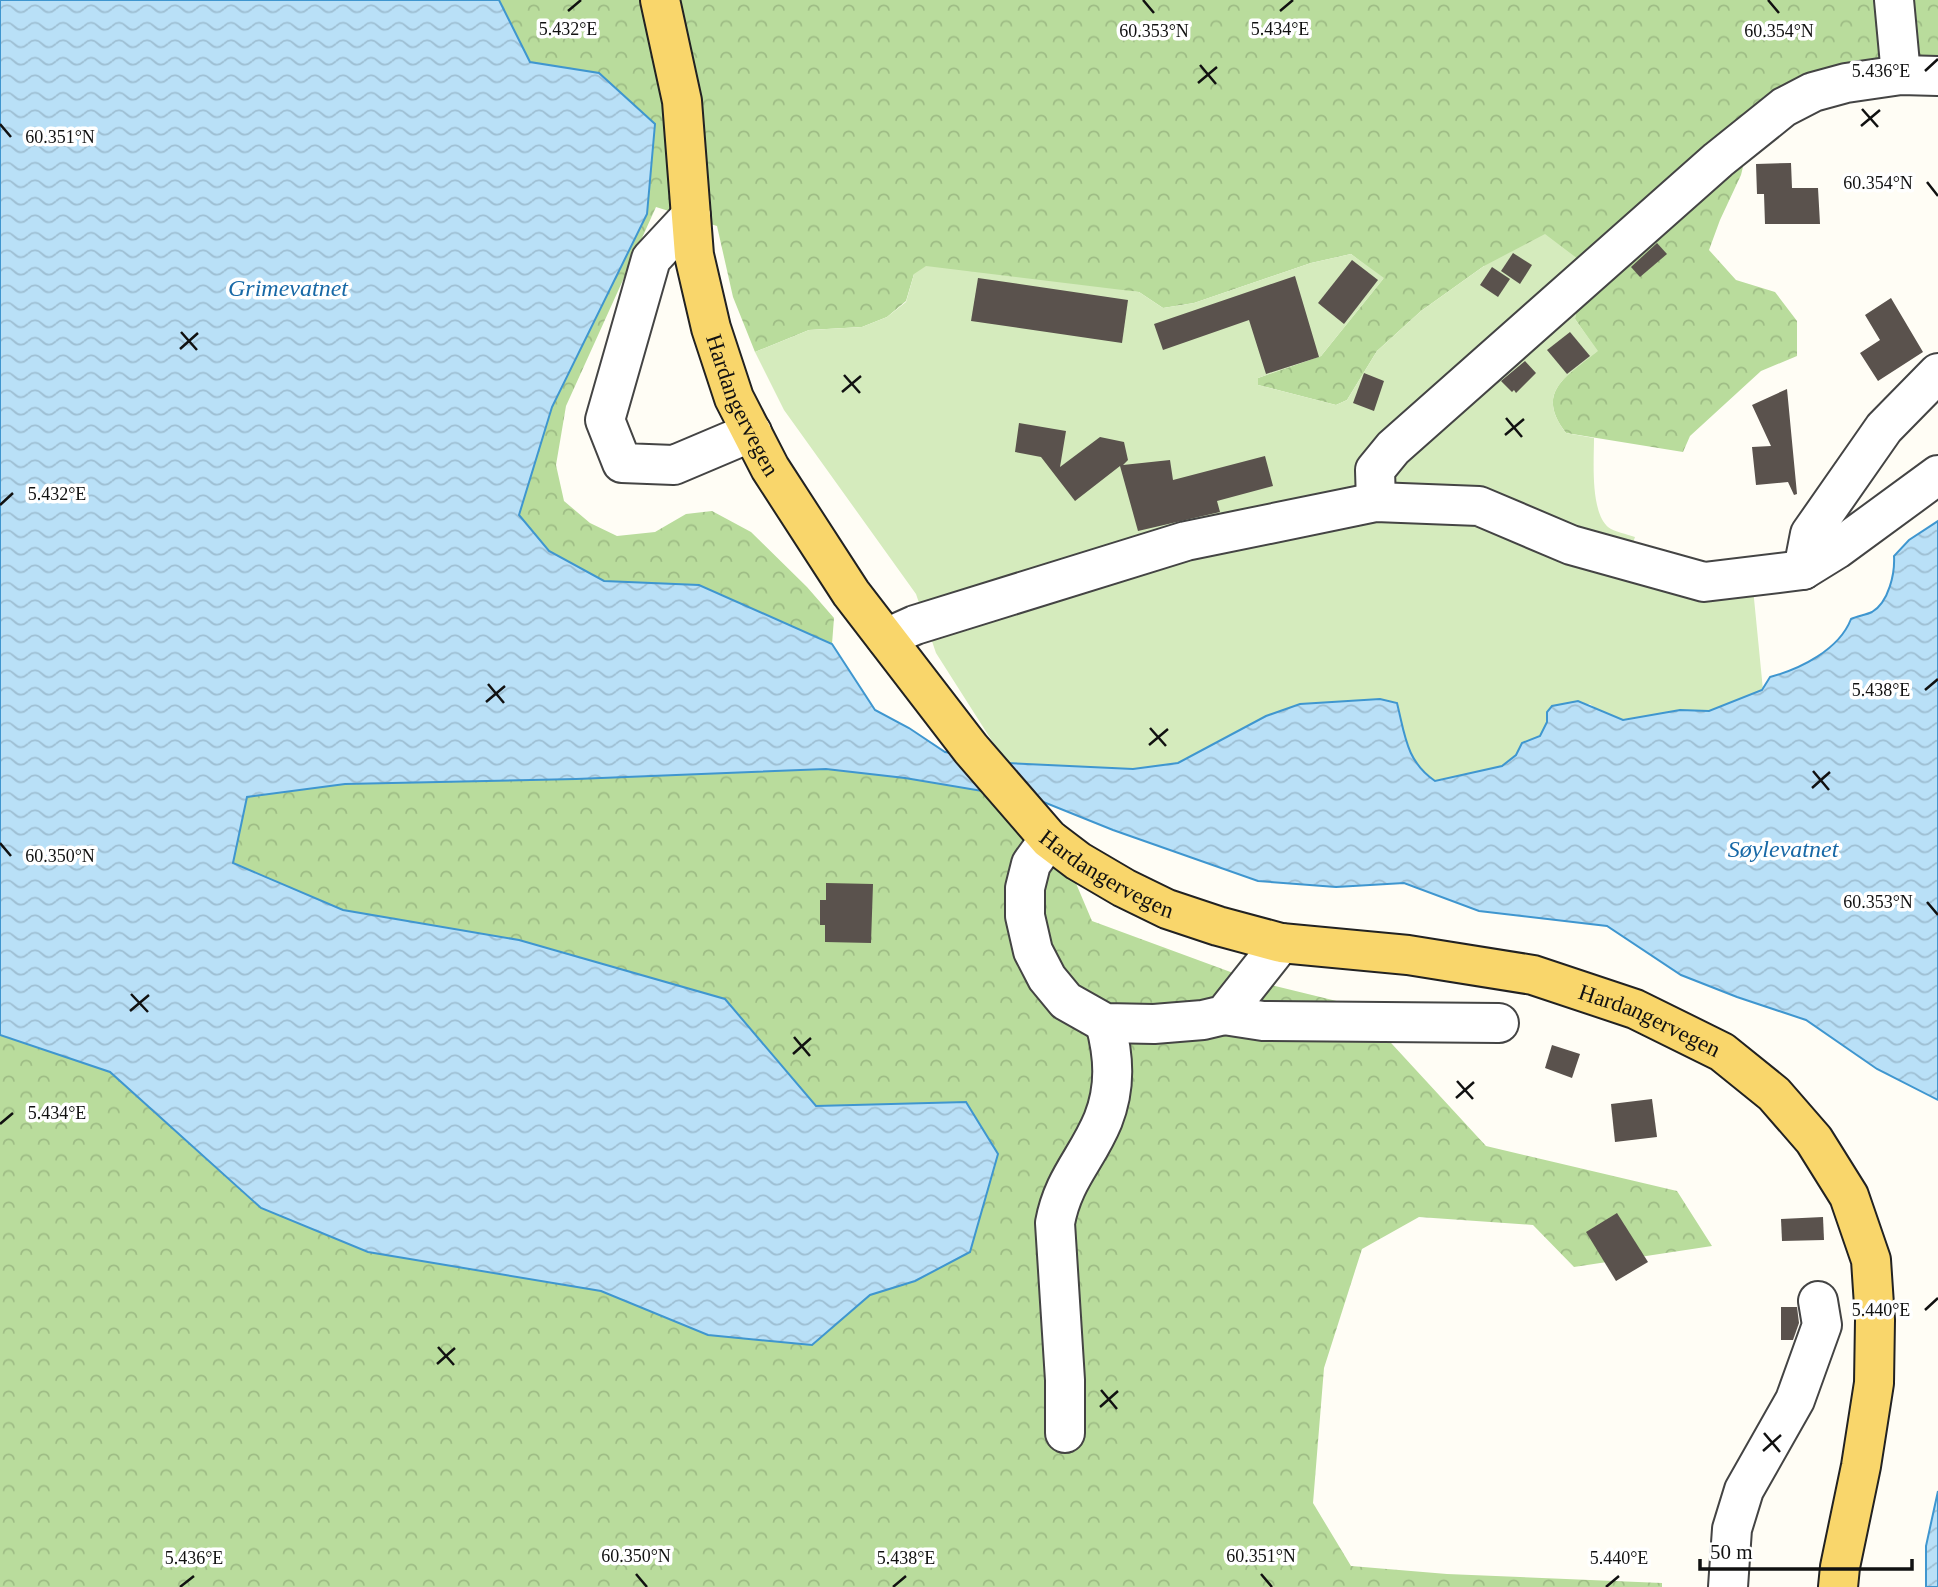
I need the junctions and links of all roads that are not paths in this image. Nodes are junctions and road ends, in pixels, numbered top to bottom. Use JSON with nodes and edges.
{"nodes":[{"id":1,"x":660,"y":0,"type":"edge"},
{"id":2,"x":1894,"y":0,"type":"edge"},
{"id":3,"x":1901,"y":75,"type":"junction"},
{"id":4,"x":1938,"y":76,"type":"edge"},
{"id":5,"x":691,"y":216,"type":"junction"},
{"id":6,"x":1938,"y":373,"type":"edge"},
{"id":7,"x":752,"y":432,"type":"junction"},
{"id":8,"x":1938,"y":475,"type":"edge"},
{"id":9,"x":1376,"y":502,"type":"junction"},
{"id":10,"x":1803,"y":570,"type":"junction"},
{"id":11,"x":886,"y":638,"type":"junction"},
{"id":12,"x":1036,"y":825,"type":"junction"},
{"id":13,"x":1281,"y":943,"type":"junction"},
{"id":14,"x":1224,"y":1015,"type":"junction"},
{"id":15,"x":1105,"y":1023,"type":"junction"},
{"id":16,"x":1499,"y":1023,"type":"dead end"},
{"id":17,"x":1818,"y":1301,"type":"dead end"},
{"id":18,"x":1065,"y":1433,"type":"dead end"},
{"id":19,"x":1728,"y":1587,"type":"edge"},
{"id":20,"x":1838,"y":1587,"type":"edge"}],
"edges":[{"from":1,"to":5,"type":"main road","name":"Hardangervegen"},
{"from":2,"to":3,"type":"street"},
{"from":3,"to":4,"type":"street"},
{"from":3,"to":9,"type":"street"},
{"from":5,"to":7,"type":"main road","name":"Hardangervegen"},
{"from":5,"to":7,"type":"street"},
{"from":6,"to":10,"type":"street"},
{"from":7,"to":11,"type":"main road","name":"Hardangervegen"},
{"from":8,"to":10,"type":"street"},
{"from":9,"to":10,"type":"street"},
{"from":9,"to":11,"type":"street"},
{"from":11,"to":12,"type":"main road","name":"Hardangervegen"},
{"from":12,"to":13,"type":"main road","name":"Hardangervegen"},
{"from":12,"to":15,"type":"street"},
{"from":13,"to":14,"type":"street"},
{"from":13,"to":20,"type":"main road","name":"Hardangervegen"},
{"from":14,"to":15,"type":"street"},
{"from":14,"to":16,"type":"street"},
{"from":15,"to":18,"type":"street"},
{"from":17,"to":19,"type":"street"}]}
